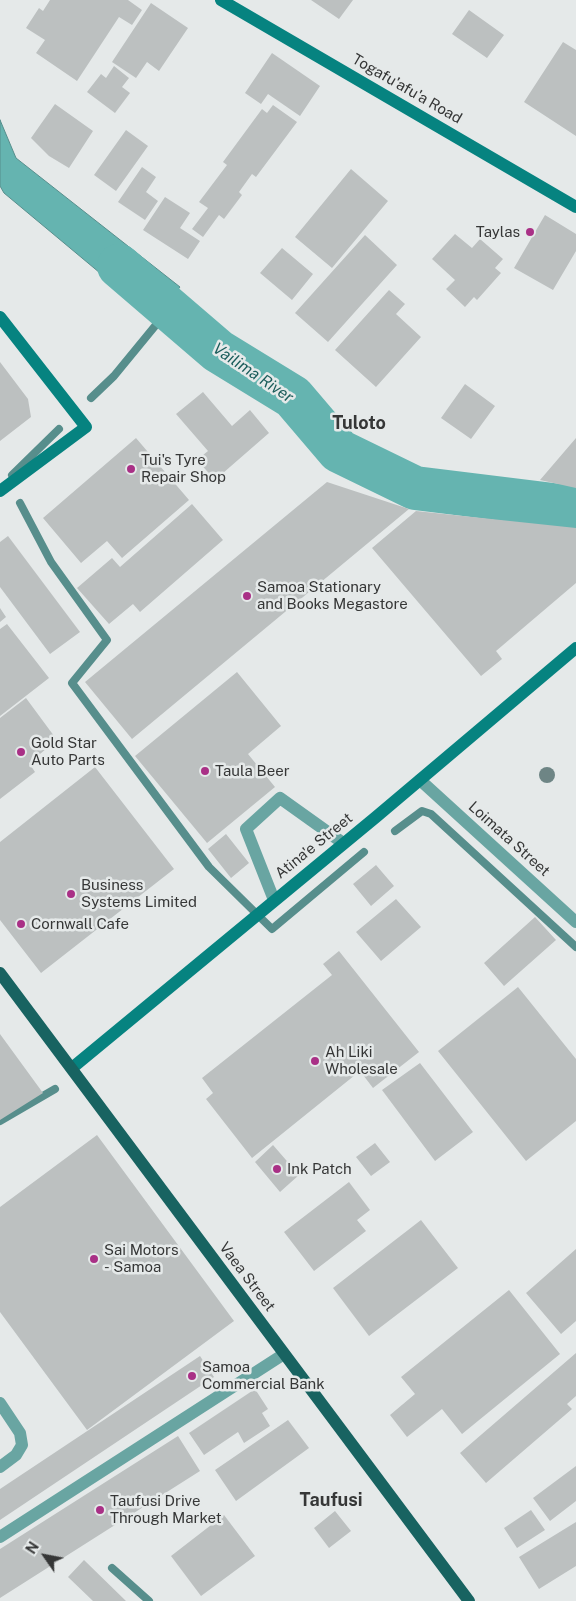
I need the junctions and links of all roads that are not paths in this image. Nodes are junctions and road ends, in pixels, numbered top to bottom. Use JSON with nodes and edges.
{"nodes":[{"id":1,"x":221,"y":0,"type":"edge"},
{"id":2,"x":576,"y":207,"type":"edge"},
{"id":3,"x":0,"y":317,"type":"edge"},
{"id":4,"x":0,"y":492,"type":"edge"},
{"id":5,"x":576,"y":648,"type":"edge"},
{"id":6,"x":420,"y":780,"type":"junction"},
{"id":7,"x":344,"y":843,"type":"junction"},
{"id":8,"x":270,"y":903,"type":"junction"},
{"id":9,"x":576,"y":922,"type":"edge"},
{"id":10,"x":0,"y":973,"type":"edge"},
{"id":11,"x":72,"y":1068,"type":"junction"},
{"id":12,"x":284,"y":1354,"type":"junction"},
{"id":13,"x":0,"y":1403,"type":"edge"},
{"id":14,"x":0,"y":1467,"type":"edge"},
{"id":15,"x":0,"y":1537,"type":"edge"},
{"id":16,"x":468,"y":1601,"type":"edge"}],
"edges":[{"from":1,"to":2,"type":"main road","name":"Togafu'afu'a Road"},
{"from":3,"to":4,"type":"main road"},
{"from":5,"to":6,"type":"main road","name":"Atina'e Street"},
{"from":6,"to":7,"type":"main road","name":"Atina'e Street"},
{"from":6,"to":9,"type":"street","name":"Loimata Street"},
{"from":7,"to":8,"type":"main road","name":"Atina'e Street"},
{"from":7,"to":8,"type":"street"},
{"from":8,"to":11,"type":"main road","name":"Atina'e Street"},
{"from":10,"to":11,"type":"main road","name":"Vaea Street"},
{"from":11,"to":12,"type":"main road","name":"Vaea Street"},
{"from":12,"to":15,"type":"street"},
{"from":12,"to":16,"type":"main road","name":"Vaea Street"},
{"from":13,"to":14,"type":"street"}]}
